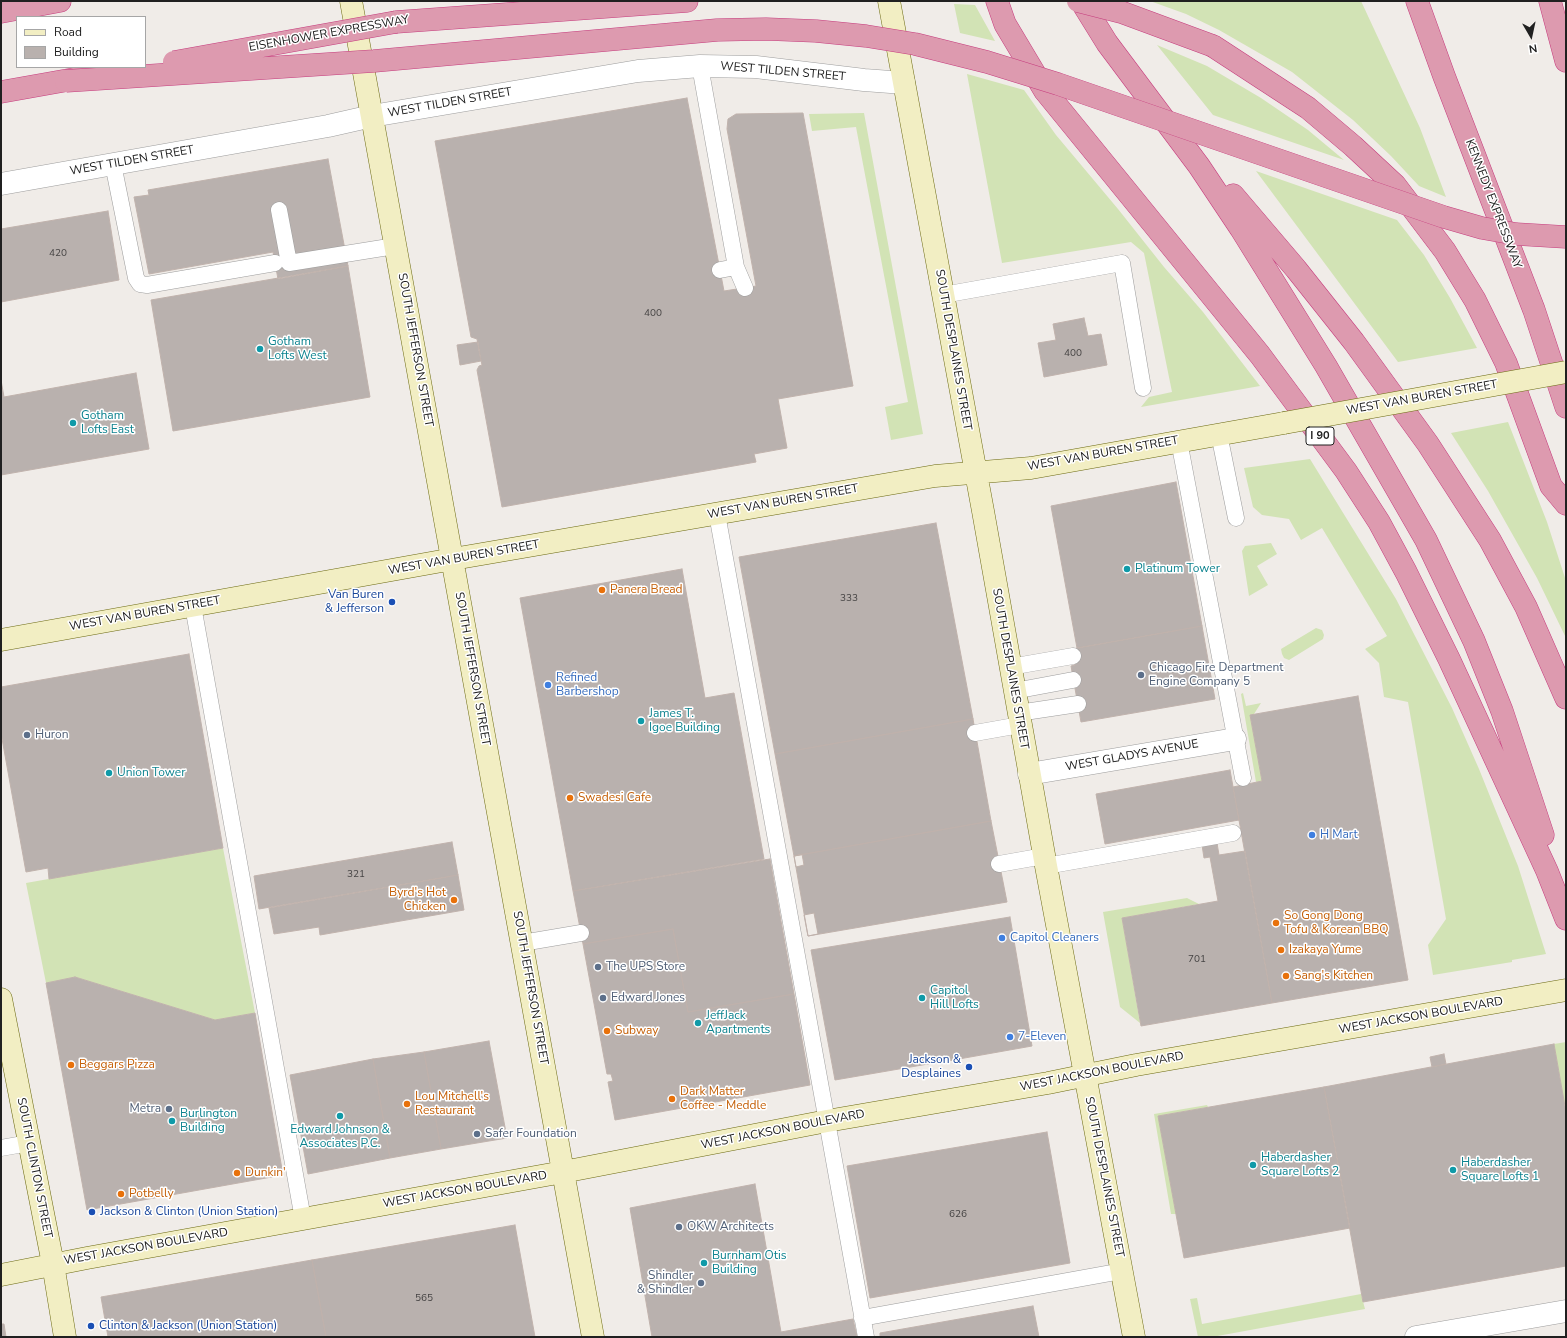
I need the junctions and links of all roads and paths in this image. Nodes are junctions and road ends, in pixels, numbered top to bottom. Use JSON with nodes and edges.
{"nodes":[{"id":1,"x":60,"y":1,"type":"edge"},
{"id":2,"x":351,"y":1,"type":"edge"},
{"id":3,"x":513,"y":1,"type":"edge"},
{"id":4,"x":687,"y":1,"type":"edge"},
{"id":5,"x":889,"y":1,"type":"edge"},
{"id":6,"x":997,"y":1,"type":"edge"},
{"id":7,"x":1080,"y":1,"type":"edge"},
{"id":8,"x":1417,"y":1,"type":"edge"},
{"id":9,"x":1550,"y":1,"type":"edge"},
{"id":10,"x":1,"y":12,"type":"edge"},
{"id":11,"x":396,"y":22,"type":"junction"},
{"id":12,"x":1566,"y":61,"type":"edge"},
{"id":13,"x":700,"y":66,"type":"junction"},
{"id":14,"x":146,"y":67,"type":"edge"},
{"id":15,"x":138,"y":68,"type":"edge"},
{"id":16,"x":66,"y":81,"type":"junction"},
{"id":17,"x":904,"y":82,"type":"junction"},
{"id":18,"x":1,"y":92,"type":"edge"},
{"id":19,"x":1151,"y":103,"type":"junction"},
{"id":20,"x":372,"y":116,"type":"junction"},
{"id":21,"x":113,"y":164,"type":"junction"},
{"id":22,"x":1,"y":184,"type":"edge"},
{"id":23,"x":279,"y":210,"type":"dead end"},
{"id":24,"x":1566,"y":237,"type":"edge"},
{"id":25,"x":396,"y":246,"type":"junction"},
{"id":26,"x":275,"y":263,"type":"dead end"},
{"id":27,"x":736,"y":267,"type":"junction"},
{"id":28,"x":720,"y":270,"type":"dead end"},
{"id":29,"x":745,"y":288,"type":"dead end"},
{"id":30,"x":943,"y":295,"type":"junction"},
{"id":31,"x":1566,"y":372,"type":"edge"},
{"id":32,"x":1143,"y":388,"type":"dead end"},
{"id":33,"x":1566,"y":407,"type":"edge"},
{"id":34,"x":1219,"y":434,"type":"junction"},
{"id":35,"x":1179,"y":441,"type":"junction"},
{"id":36,"x":976,"y":472,"type":"junction"},
{"id":37,"x":1566,"y":504,"type":"edge"},
{"id":38,"x":717,"y":514,"type":"junction"},
{"id":39,"x":1236,"y":518,"type":"dead end"},
{"id":40,"x":452,"y":559,"type":"junction"},
{"id":41,"x":193,"y":606,"type":"junction"},
{"id":42,"x":1,"y":640,"type":"edge"},
{"id":43,"x":1074,"y":656,"type":"dead end"},
{"id":44,"x":1010,"y":667,"type":"junction"},
{"id":45,"x":1073,"y":680,"type":"dead end"},
{"id":46,"x":1014,"y":691,"type":"junction"},
{"id":47,"x":1566,"y":698,"type":"edge"},
{"id":48,"x":1078,"y":704,"type":"dead end"},
{"id":49,"x":1019,"y":719,"type":"junction"},
{"id":50,"x":975,"y":733,"type":"dead end"},
{"id":51,"x":1235,"y":739,"type":"junction"},
{"id":52,"x":1029,"y":774,"type":"junction"},
{"id":53,"x":1243,"y":778,"type":"dead end"},
{"id":54,"x":1233,"y":833,"type":"dead end"},
{"id":55,"x":1045,"y":861,"type":"junction"},
{"id":56,"x":999,"y":864,"type":"dead end"},
{"id":57,"x":1566,"y":913,"type":"edge"},
{"id":58,"x":1566,"y":919,"type":"edge"},
{"id":59,"x":581,"y":933,"type":"dead end"},
{"id":60,"x":522,"y":943,"type":"junction"},
{"id":61,"x":1560,"y":991,"type":"edge"},
{"id":62,"x":1,"y":999,"type":"edge"},
{"id":63,"x":1085,"y":1076,"type":"junction"},
{"id":64,"x":827,"y":1122,"type":"junction"},
{"id":65,"x":29,"y":1143,"type":"junction"},
{"id":66,"x":1,"y":1148,"type":"edge"},
{"id":67,"x":563,"y":1172,"type":"junction"},
{"id":68,"x":303,"y":1219,"type":"junction"},
{"id":69,"x":53,"y":1264,"type":"junction"},
{"id":70,"x":1122,"y":1272,"type":"junction"},
{"id":71,"x":1,"y":1276,"type":"edge"},
{"id":72,"x":1566,"y":1311,"type":"edge"},
{"id":73,"x":862,"y":1318,"type":"junction"},
{"id":74,"x":1479,"y":1332,"type":"edge"},
{"id":75,"x":65,"y":1337,"type":"edge"},
{"id":76,"x":593,"y":1337,"type":"edge"},
{"id":77,"x":866,"y":1337,"type":"edge"},
{"id":78,"x":1134,"y":1337,"type":"edge"},
{"id":79,"x":1416,"y":1337,"type":"edge"}],
"edges":[{"from":1,"to":10,"type":"highway"},
{"from":2,"to":20,"type":"main road","name":"SOUTH JEFFERSON STREET"},
{"from":3,"to":11,"type":"highway","name":"EISENHOWER EXPRESSWAY"},
{"from":4,"to":11,"type":"highway"},
{"from":5,"to":17,"type":"main road","name":"SOUTH DESPLAINES STREET"},
{"from":6,"to":58,"type":"highway","number":"I 90"},
{"from":7,"to":19,"type":"highway"},
{"from":7,"to":37,"type":"highway","bridge":true},
{"from":8,"to":33,"type":"highway","name":"KENNEDY EXPRESSWAY"},
{"from":9,"to":12,"type":"highway"},
{"from":11,"to":14,"type":"highway","name":"EISENHOWER EXPRESSWAY","bridge":true},
{"from":13,"to":17,"type":"street","name":"WEST TILDEN STREET"},
{"from":13,"to":20,"type":"street","name":"WEST TILDEN STREET"},
{"from":13,"to":27,"type":"lane"},
{"from":15,"to":16,"type":"highway","name":"EISENHOWER EXPRESSWAY","bridge":true},
{"from":16,"to":18,"type":"highway","name":"EISENHOWER EXPRESSWAY"},
{"from":16,"to":24,"type":"highway","bridge":true},
{"from":17,"to":30,"type":"main road","name":"SOUTH DESPLAINES STREET"},
{"from":19,"to":47,"type":"highway"},
{"from":19,"to":57,"type":"highway"},
{"from":20,"to":21,"type":"street","name":"WEST TILDEN STREET"},
{"from":20,"to":25,"type":"main road","name":"SOUTH JEFFERSON STREET"},
{"from":21,"to":22,"type":"street","name":"WEST TILDEN STREET"},
{"from":21,"to":26,"type":"lane"},
{"from":23,"to":25,"type":"lane"},
{"from":25,"to":40,"type":"main road","name":"SOUTH JEFFERSON STREET"},
{"from":27,"to":28,"type":"lane"},
{"from":27,"to":29,"type":"lane"},
{"from":30,"to":32,"type":"lane"},
{"from":30,"to":36,"type":"main road","name":"SOUTH DESPLAINES STREET"},
{"from":31,"to":34,"type":"main road","name":"WEST VAN BUREN STREET","bridge":true},
{"from":34,"to":35,"type":"main road","name":"WEST VAN BUREN STREET"},
{"from":34,"to":39,"type":"lane"},
{"from":35,"to":36,"type":"main road","name":"WEST VAN BUREN STREET"},
{"from":35,"to":51,"type":"lane"},
{"from":36,"to":38,"type":"main road","name":"WEST VAN BUREN STREET"},
{"from":36,"to":44,"type":"main road","name":"SOUTH DESPLAINES STREET"},
{"from":38,"to":40,"type":"main road","name":"WEST VAN BUREN STREET"},
{"from":38,"to":64,"type":"lane"},
{"from":40,"to":41,"type":"main road","name":"WEST VAN BUREN STREET"},
{"from":40,"to":60,"type":"main road","name":"SOUTH JEFFERSON STREET"},
{"from":41,"to":42,"type":"main road","name":"WEST VAN BUREN STREET"},
{"from":41,"to":68,"type":"lane"},
{"from":43,"to":44,"type":"lane"},
{"from":44,"to":46,"type":"main road","name":"SOUTH DESPLAINES STREET"},
{"from":45,"to":46,"type":"lane"},
{"from":46,"to":49,"type":"main road","name":"SOUTH DESPLAINES STREET"},
{"from":48,"to":49,"type":"lane"},
{"from":49,"to":50,"type":"lane"},
{"from":49,"to":52,"type":"main road","name":"SOUTH DESPLAINES STREET"},
{"from":51,"to":52,"type":"street","name":"WEST GLADYS AVENUE"},
{"from":51,"to":53,"type":"lane"},
{"from":52,"to":55,"type":"main road","name":"SOUTH DESPLAINES STREET"},
{"from":54,"to":55,"type":"lane"},
{"from":55,"to":56,"type":"lane"},
{"from":55,"to":63,"type":"main road","name":"SOUTH DESPLAINES STREET"},
{"from":59,"to":60,"type":"lane"},
{"from":60,"to":67,"type":"main road","name":"SOUTH JEFFERSON STREET"},
{"from":61,"to":63,"type":"main road","name":"WEST JACKSON BOULEVARD"},
{"from":62,"to":65,"type":"main road","name":"SOUTH CLINTON STREET"},
{"from":63,"to":64,"type":"main road","name":"WEST JACKSON BOULEVARD"},
{"from":63,"to":70,"type":"main road","name":"SOUTH DESPLAINES STREET"},
{"from":64,"to":67,"type":"main road","name":"WEST JACKSON BOULEVARD"},
{"from":64,"to":73,"type":"lane"},
{"from":65,"to":66,"type":"lane"},
{"from":65,"to":69,"type":"main road","name":"SOUTH CLINTON STREET"},
{"from":67,"to":68,"type":"main road","name":"WEST JACKSON BOULEVARD"},
{"from":67,"to":76,"type":"main road","name":"SOUTH JEFFERSON STREET"},
{"from":68,"to":69,"type":"main road","name":"WEST JACKSON BOULEVARD"},
{"from":69,"to":71,"type":"main road","name":"WEST JACKSON BOULEVARD"},
{"from":69,"to":75,"type":"main road","name":"SOUTH CLINTON STREET"},
{"from":70,"to":73,"type":"lane"},
{"from":70,"to":78,"type":"main road","name":"SOUTH DESPLAINES STREET"},
{"from":72,"to":74,"type":"street"},
{"from":73,"to":77,"type":"lane"},
{"from":74,"to":79,"type":"street"}]}
